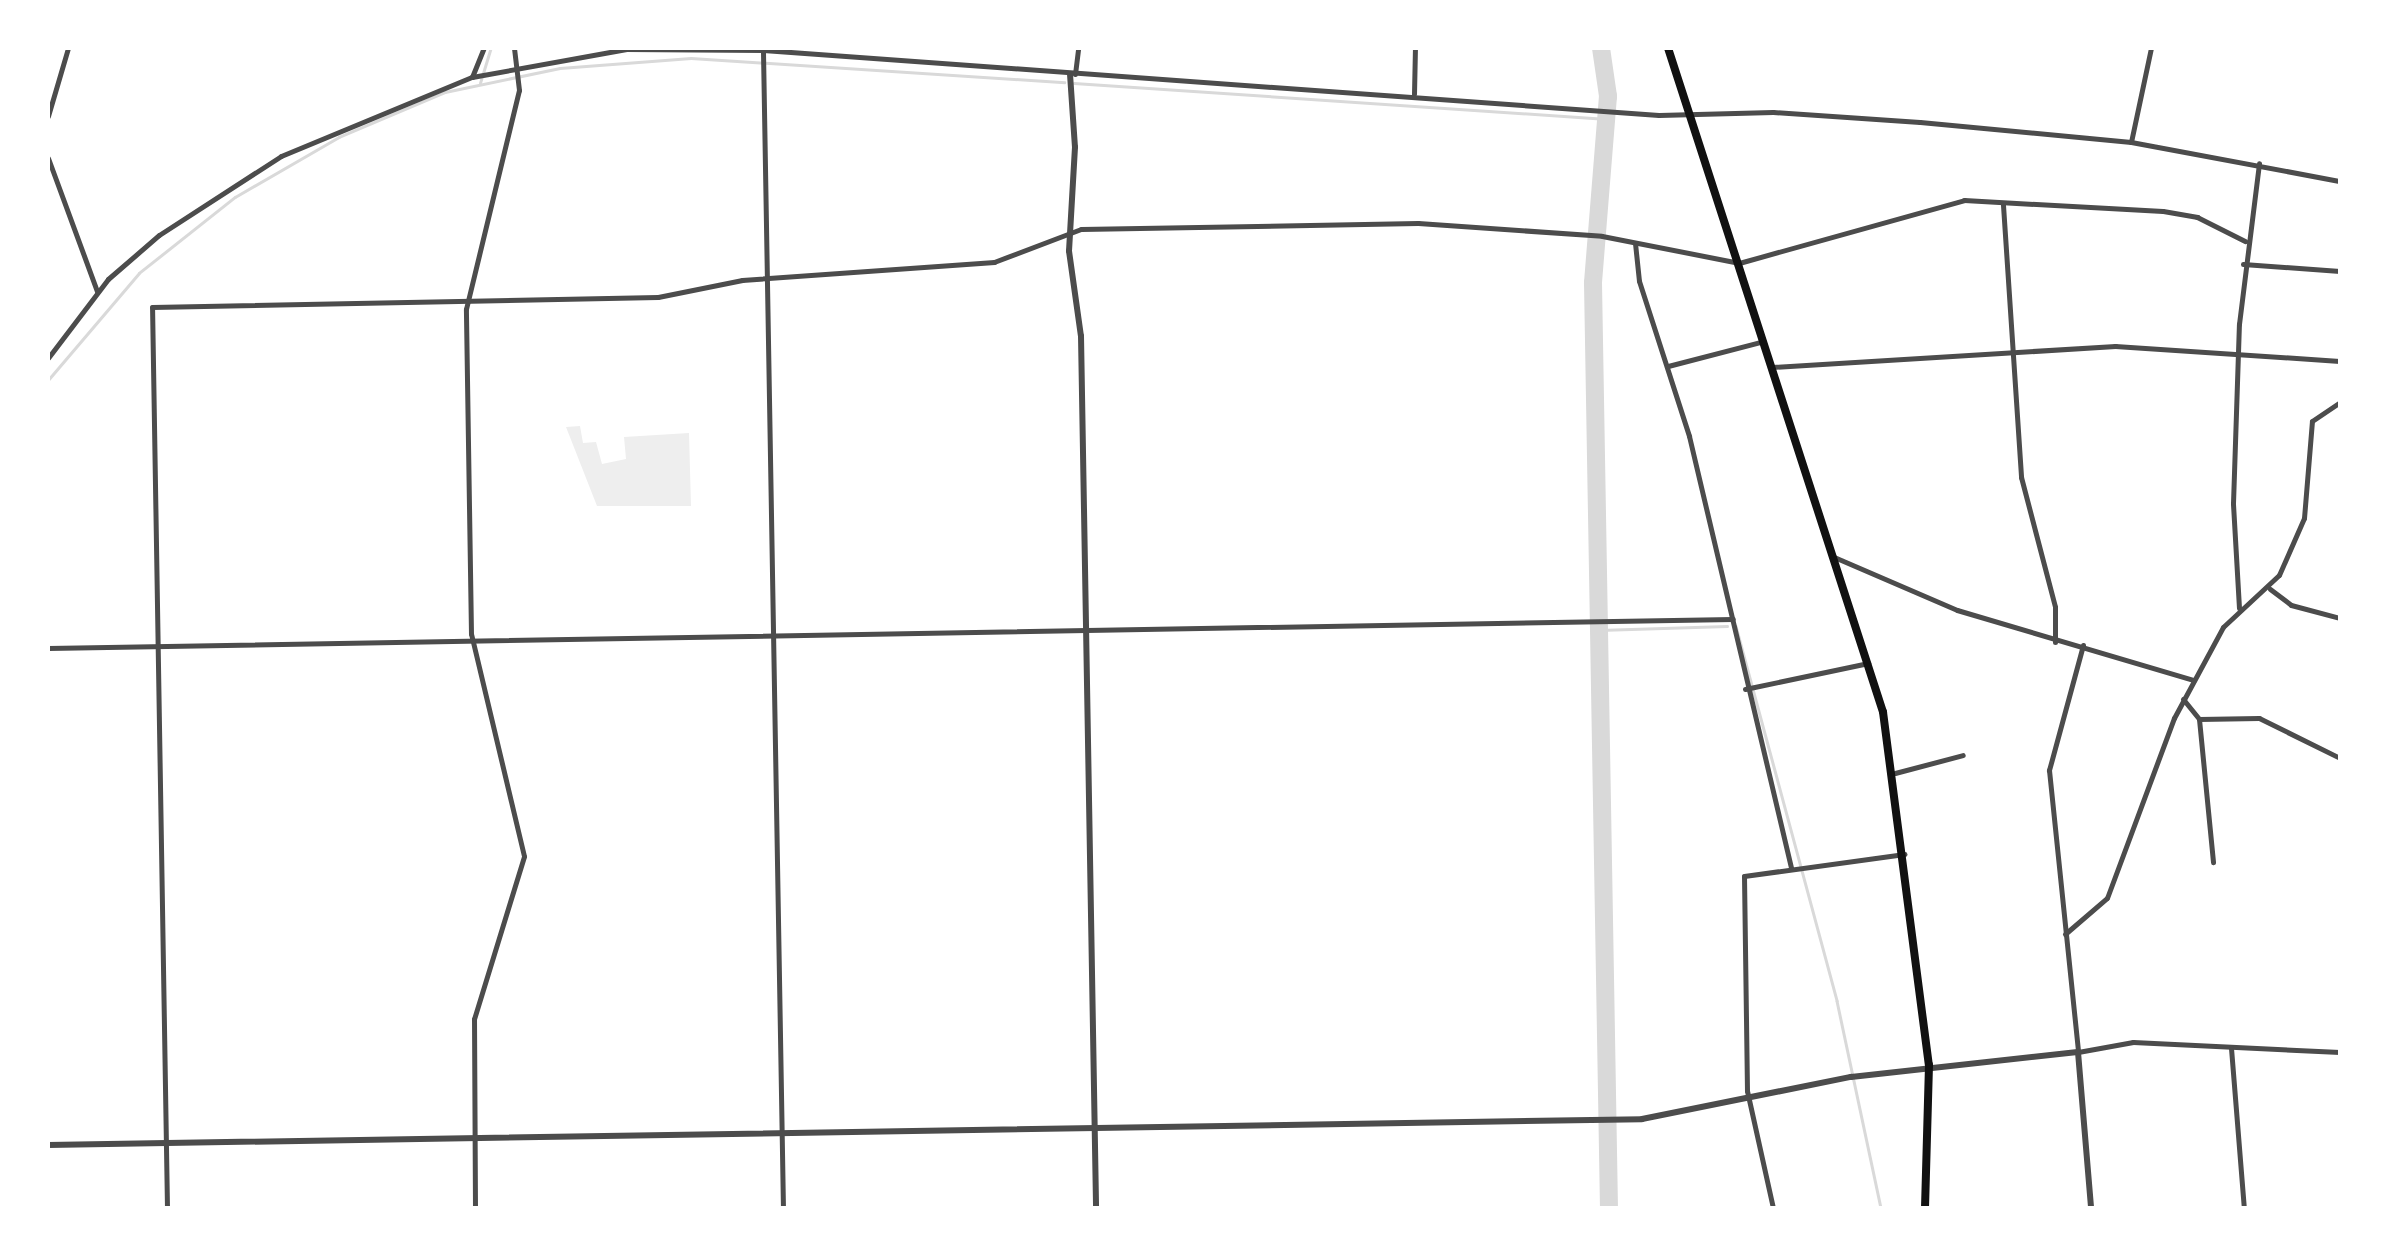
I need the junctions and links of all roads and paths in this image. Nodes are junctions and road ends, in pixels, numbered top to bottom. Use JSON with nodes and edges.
{"nodes":[{"id":1,"x":68,"y":48,"type":"edge"},
{"id":2,"x":484,"y":48,"type":"edge"},
{"id":3,"x":514,"y":48,"type":"edge"},
{"id":4,"x":836,"y":48,"type":"edge"},
{"id":5,"x":1078,"y":48,"type":"edge"},
{"id":6,"x":1415,"y":48,"type":"edge"},
{"id":7,"x":1668,"y":48,"type":"edge"},
{"id":8,"x":2151,"y":48,"type":"edge"},
{"id":9,"x":763,"y":53,"type":"junction"},
{"id":10,"x":838,"y":57,"type":"junction"},
{"id":11,"x":519,"y":69,"type":"junction"},
{"id":12,"x":1072,"y":74,"type":"junction"},
{"id":13,"x":472,"y":77,"type":"junction"},
{"id":14,"x":1414,"y":94,"type":"junction"},
{"id":15,"x":1684,"y":112,"type":"junction"},
{"id":16,"x":48,"y":116,"type":"edge"},
{"id":17,"x":2131,"y":142,"type":"junction"},
{"id":18,"x":48,"y":158,"type":"edge"},
{"id":19,"x":2259,"y":163,"type":"junction"},
{"id":20,"x":2340,"y":181,"type":"edge"},
{"id":21,"x":2003,"y":204,"type":"junction"},
{"id":22,"x":1071,"y":232,"type":"junction"},
{"id":23,"x":2245,"y":241,"type":"junction"},
{"id":24,"x":1635,"y":242,"type":"junction"},
{"id":25,"x":1733,"y":262,"type":"junction"},
{"id":26,"x":2243,"y":264,"type":"junction"},
{"id":27,"x":2340,"y":270,"type":"edge"},
{"id":28,"x":766,"y":278,"type":"junction"},
{"id":29,"x":97,"y":291,"type":"junction"},
{"id":30,"x":466,"y":300,"type":"junction"},
{"id":31,"x":1760,"y":342,"type":"junction"},
{"id":32,"x":2014,"y":351,"type":"junction"},
{"id":33,"x":2238,"y":353,"type":"junction"},
{"id":34,"x":48,"y":358,"type":"edge"},
{"id":35,"x":2340,"y":361,"type":"edge"},
{"id":36,"x":1668,"y":366,"type":"junction"},
{"id":37,"x":1769,"y":368,"type":"junction"},
{"id":38,"x":2340,"y":402,"type":"edge"},
{"id":39,"x":1834,"y":558,"type":"junction"},
{"id":40,"x":2270,"y":588,"type":"junction"},
{"id":41,"x":2239,"y":608,"type":"junction"},
{"id":42,"x":2340,"y":618,"type":"edge"},
{"id":43,"x":1733,"y":620,"type":"junction"},
{"id":44,"x":1086,"y":632,"type":"junction"},
{"id":45,"x":772,"y":637,"type":"junction"},
{"id":46,"x":472,"y":642,"type":"junction"},
{"id":47,"x":2055,"y":642,"type":"junction"},
{"id":48,"x":2083,"y":645,"type":"junction"},
{"id":49,"x":156,"y":646,"type":"junction"},
{"id":50,"x":48,"y":648,"type":"edge"},
{"id":51,"x":1868,"y":663,"type":"junction"},
{"id":52,"x":2194,"y":680,"type":"junction"},
{"id":53,"x":1745,"y":688,"type":"junction"},
{"id":54,"x":2183,"y":699,"type":"junction"},
{"id":55,"x":2198,"y":719,"type":"junction"},
{"id":56,"x":1963,"y":755,"type":"dead end"},
{"id":57,"x":2340,"y":758,"type":"edge"},
{"id":58,"x":1895,"y":773,"type":"junction"},
{"id":59,"x":1905,"y":854,"type":"junction"},
{"id":60,"x":2213,"y":862,"type":"dead end"},
{"id":61,"x":1792,"y":869,"type":"junction"},
{"id":62,"x":2064,"y":934,"type":"junction"},
{"id":63,"x":2230,"y":1048,"type":"junction"},
{"id":64,"x":2078,"y":1052,"type":"junction"},
{"id":65,"x":2340,"y":1052,"type":"edge"},
{"id":66,"x":1929,"y":1065,"type":"junction"},
{"id":67,"x":1748,"y":1099,"type":"junction"},
{"id":68,"x":1095,"y":1127,"type":"junction"},
{"id":69,"x":782,"y":1133,"type":"junction"},
{"id":70,"x":474,"y":1138,"type":"junction"},
{"id":71,"x":166,"y":1143,"type":"junction"},
{"id":72,"x":48,"y":1145,"type":"edge"},
{"id":73,"x":167,"y":1208,"type":"edge"},
{"id":74,"x":475,"y":1208,"type":"edge"},
{"id":75,"x":783,"y":1208,"type":"edge"},
{"id":76,"x":1096,"y":1208,"type":"edge"},
{"id":77,"x":1773,"y":1208,"type":"edge"},
{"id":78,"x":1925,"y":1208,"type":"edge"},
{"id":79,"x":2091,"y":1208,"type":"edge"},
{"id":80,"x":2244,"y":1208,"type":"edge"}],
"edges":[{"from":1,"to":16,"type":"street"},
{"from":2,"to":13,"type":"street"},
{"from":3,"to":11,"type":"street"},
{"from":4,"to":10,"type":"street"},
{"from":5,"to":12,"type":"street"},
{"from":6,"to":14,"type":"street"},
{"from":7,"to":15,"type":"main road"},
{"from":8,"to":17,"type":"street"},
{"from":9,"to":10,"type":"street"},
{"from":9,"to":11,"type":"street"},
{"from":9,"to":28,"type":"street"},
{"from":10,"to":12,"type":"street"},
{"from":11,"to":13,"type":"street"},
{"from":11,"to":30,"type":"street"},
{"from":12,"to":14,"type":"street"},
{"from":12,"to":22,"type":"street"},
{"from":13,"to":29,"type":"street"},
{"from":14,"to":15,"type":"street"},
{"from":15,"to":17,"type":"street"},
{"from":15,"to":25,"type":"main road"},
{"from":17,"to":19,"type":"street"},
{"from":18,"to":29,"type":"street"},
{"from":19,"to":20,"type":"street"},
{"from":19,"to":23,"type":"street"},
{"from":21,"to":23,"type":"street"},
{"from":21,"to":25,"type":"street"},
{"from":21,"to":32,"type":"street"},
{"from":22,"to":24,"type":"street"},
{"from":22,"to":28,"type":"street"},
{"from":22,"to":44,"type":"street"},
{"from":23,"to":26,"type":"street"},
{"from":24,"to":25,"type":"street"},
{"from":24,"to":36,"type":"street"},
{"from":25,"to":31,"type":"main road"},
{"from":26,"to":27,"type":"street"},
{"from":26,"to":33,"type":"street"},
{"from":28,"to":30,"type":"street"},
{"from":28,"to":45,"type":"street"},
{"from":29,"to":34,"type":"street"},
{"from":30,"to":46,"type":"street"},
{"from":30,"to":49,"type":"street"},
{"from":31,"to":36,"type":"street"},
{"from":31,"to":37,"type":"main road"},
{"from":32,"to":33,"type":"street"},
{"from":32,"to":37,"type":"street"},
{"from":32,"to":47,"type":"street"},
{"from":33,"to":35,"type":"street"},
{"from":33,"to":41,"type":"street"},
{"from":36,"to":43,"type":"street"},
{"from":37,"to":39,"type":"main road"},
{"from":38,"to":40,"type":"street"},
{"from":39,"to":47,"type":"street"},
{"from":39,"to":51,"type":"main road"},
{"from":40,"to":41,"type":"street"},
{"from":40,"to":42,"type":"street"},
{"from":41,"to":52,"type":"street"},
{"from":43,"to":44,"type":"street"},
{"from":43,"to":53,"type":"street"},
{"from":44,"to":45,"type":"street"},
{"from":44,"to":68,"type":"street"},
{"from":45,"to":46,"type":"street"},
{"from":45,"to":69,"type":"street"},
{"from":46,"to":49,"type":"street"},
{"from":46,"to":70,"type":"street"},
{"from":47,"to":48,"type":"street"},
{"from":48,"to":52,"type":"street"},
{"from":48,"to":62,"type":"street"},
{"from":49,"to":50,"type":"street"},
{"from":49,"to":71,"type":"street"},
{"from":51,"to":53,"type":"street"},
{"from":51,"to":58,"type":"main road"},
{"from":52,"to":54,"type":"street"},
{"from":53,"to":61,"type":"street"},
{"from":54,"to":55,"type":"street"},
{"from":54,"to":62,"type":"street"},
{"from":55,"to":57,"type":"street"},
{"from":55,"to":60,"type":"street"},
{"from":56,"to":58,"type":"street"},
{"from":58,"to":59,"type":"main road"},
{"from":59,"to":61,"type":"street"},
{"from":59,"to":66,"type":"main road"},
{"from":61,"to":67,"type":"street"},
{"from":62,"to":64,"type":"street"},
{"from":63,"to":64,"type":"street"},
{"from":63,"to":65,"type":"street"},
{"from":63,"to":80,"type":"street"},
{"from":64,"to":66,"type":"street"},
{"from":64,"to":79,"type":"street"},
{"from":66,"to":67,"type":"street"},
{"from":66,"to":78,"type":"main road"},
{"from":67,"to":68,"type":"street"},
{"from":67,"to":77,"type":"street"},
{"from":68,"to":69,"type":"street"},
{"from":68,"to":76,"type":"street"},
{"from":69,"to":70,"type":"street"},
{"from":69,"to":75,"type":"street"},
{"from":70,"to":71,"type":"street"},
{"from":70,"to":74,"type":"street"},
{"from":71,"to":72,"type":"street"},
{"from":71,"to":73,"type":"street"}]}
